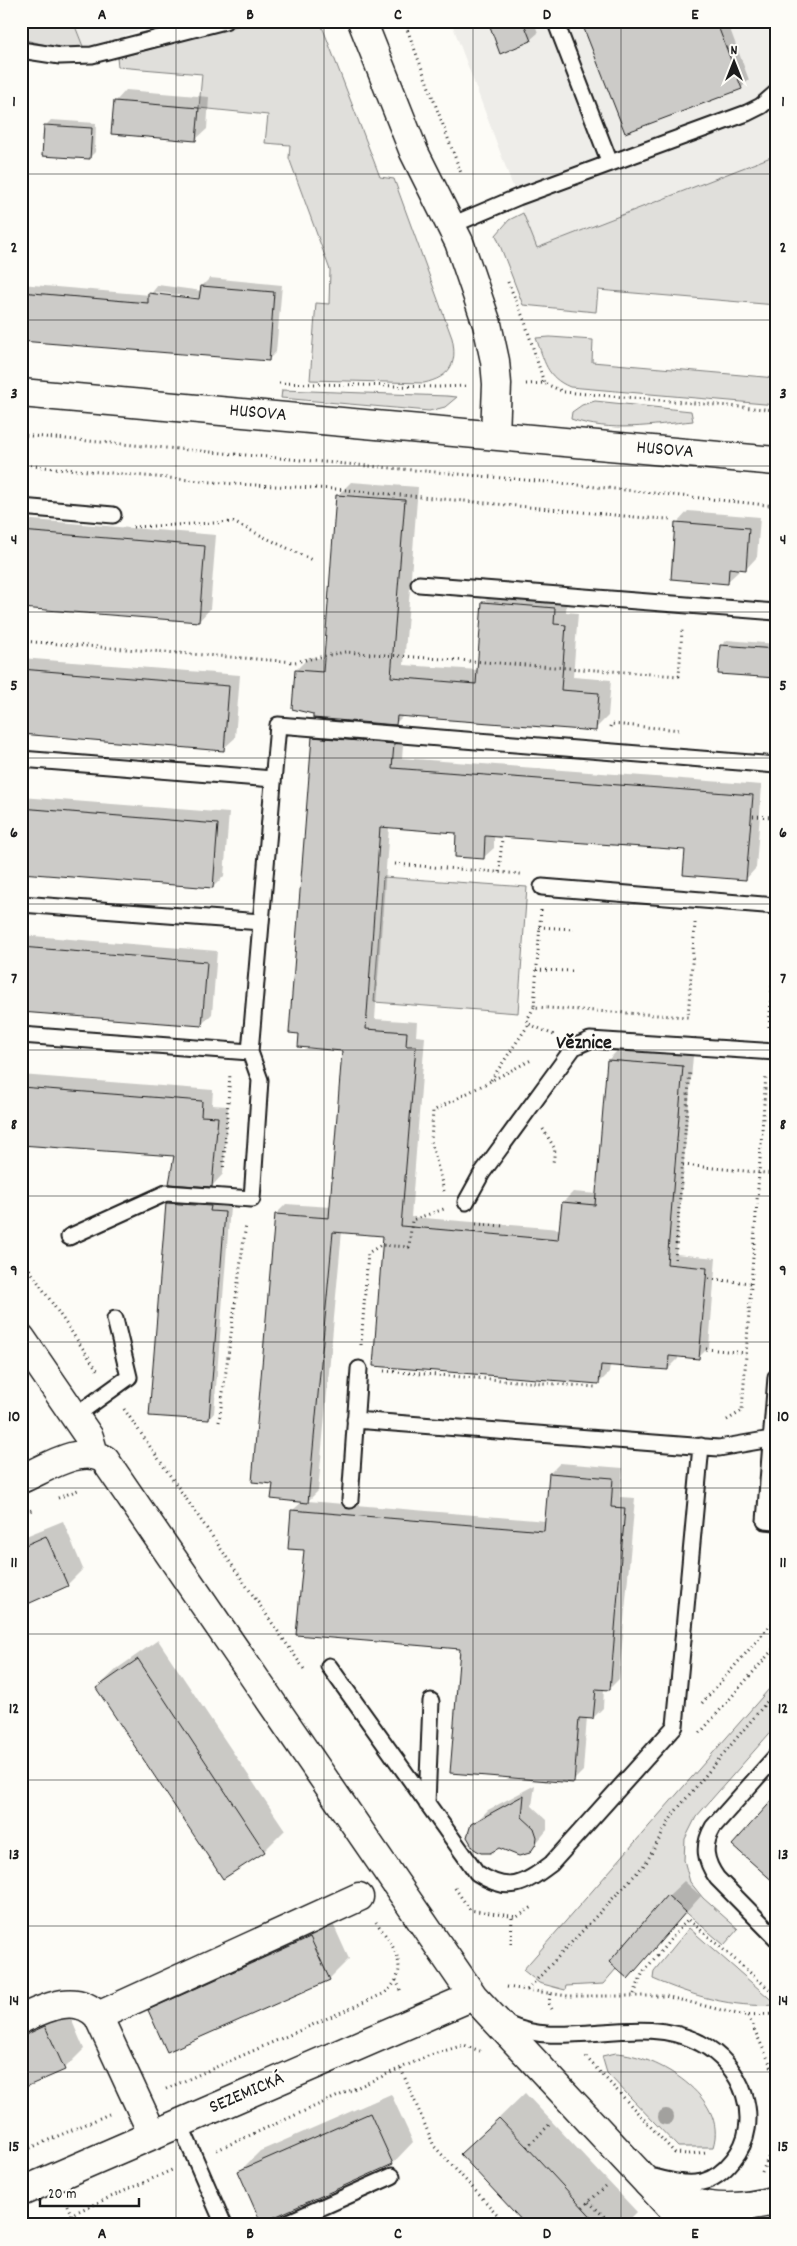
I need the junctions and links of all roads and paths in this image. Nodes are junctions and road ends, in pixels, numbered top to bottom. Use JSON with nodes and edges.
{"nodes":[{"id":1,"x":225,"y":21,"type":"edge"},
{"id":2,"x":362,"y":21,"type":"edge"},
{"id":3,"x":404,"y":21,"type":"edge"},
{"id":4,"x":556,"y":23,"type":"dead end"},
{"id":5,"x":21,"y":50,"type":"edge"},
{"id":6,"x":776,"y":93,"type":"edge"},
{"id":7,"x":610,"y":163,"type":"junction"},
{"id":8,"x":479,"y":214,"type":"junction"},
{"id":9,"x":452,"y":225,"type":"junction"},
{"id":10,"x":277,"y":383,"type":"dead end"},
{"id":11,"x":497,"y":384,"type":"junction"},
{"id":12,"x":21,"y":393,"type":"edge"},
{"id":13,"x":776,"y":410,"type":"edge"},
{"id":14,"x":21,"y":435,"type":"edge"},
{"id":15,"x":495,"y":435,"type":"junction"},
{"id":16,"x":776,"y":461,"type":"edge"},
{"id":17,"x":21,"y":465,"type":"edge"},
{"id":18,"x":776,"y":506,"type":"edge"},
{"id":19,"x":21,"y":507,"type":"edge"},
{"id":20,"x":113,"y":514,"type":"joint"},
{"id":21,"x":673,"y":519,"type":"dead end"},
{"id":22,"x":314,"y":561,"type":"dead end"},
{"id":23,"x":419,"y":584,"type":"dead end"},
{"id":24,"x":684,"y":605,"type":"junction"},
{"id":25,"x":776,"y":612,"type":"edge"},
{"id":26,"x":21,"y":641,"type":"edge"},
{"id":27,"x":610,"y":730,"type":"dead end"},
{"id":28,"x":688,"y":731,"type":"dead end"},
{"id":29,"x":21,"y":759,"type":"edge"},
{"id":30,"x":776,"y":766,"type":"edge"},
{"id":31,"x":273,"y":779,"type":"junction"},
{"id":32,"x":753,"y":816,"type":"dead end"},
{"id":33,"x":776,"y":817,"type":"edge"},
{"id":34,"x":502,"y":840,"type":"dead end"},
{"id":35,"x":395,"y":864,"type":"dead end"},
{"id":36,"x":500,"y":872,"type":"junction"},
{"id":37,"x":542,"y":887,"type":"junction"},
{"id":38,"x":697,"y":899,"type":"junction"},
{"id":39,"x":21,"y":904,"type":"edge"},
{"id":40,"x":776,"y":906,"type":"edge"},
{"id":41,"x":261,"y":922,"type":"junction"},
{"id":42,"x":539,"y":927,"type":"junction"},
{"id":43,"x":574,"y":929,"type":"dead end"},
{"id":44,"x":776,"y":936,"type":"edge"},
{"id":45,"x":536,"y":970,"type":"junction"},
{"id":46,"x":572,"y":971,"type":"dead end"},
{"id":47,"x":534,"y":1007,"type":"junction"},
{"id":48,"x":529,"y":1024,"type":"junction"},
{"id":49,"x":21,"y":1035,"type":"edge"},
{"id":50,"x":571,"y":1044,"type":"junction"},
{"id":51,"x":692,"y":1046,"type":"junction"},
{"id":52,"x":232,"y":1051,"type":"junction"},
{"id":53,"x":250,"y":1052,"type":"junction"},
{"id":54,"x":772,"y":1052,"type":"edge"},
{"id":55,"x":490,"y":1082,"type":"junction"},
{"id":56,"x":530,"y":1107,"type":"junction"},
{"id":57,"x":553,"y":1163,"type":"dead end"},
{"id":58,"x":682,"y":1166,"type":"junction"},
{"id":59,"x":759,"y":1173,"type":"junction"},
{"id":60,"x":776,"y":1174,"type":"edge"},
{"id":61,"x":221,"y":1197,"type":"junction"},
{"id":62,"x":248,"y":1198,"type":"junction"},
{"id":63,"x":446,"y":1198,"type":"dead end"},
{"id":64,"x":466,"y":1202,"type":"dead end"},
{"id":65,"x":448,"y":1208,"type":"dead end"},
{"id":66,"x":466,"y":1224,"type":"dead end"},
{"id":67,"x":503,"y":1226,"type":"dead end"},
{"id":68,"x":69,"y":1237,"type":"dead end"},
{"id":69,"x":21,"y":1258,"type":"edge"},
{"id":70,"x":675,"y":1259,"type":"dead end"},
{"id":71,"x":709,"y":1278,"type":"dead end"},
{"id":72,"x":751,"y":1283,"type":"junction"},
{"id":73,"x":115,"y":1319,"type":"dead end"},
{"id":74,"x":21,"y":1338,"type":"edge"},
{"id":75,"x":706,"y":1349,"type":"dead end"},
{"id":76,"x":746,"y":1353,"type":"junction"},
{"id":77,"x":359,"y":1368,"type":"junction"},
{"id":78,"x":776,"y":1377,"type":"edge"},
{"id":79,"x":594,"y":1387,"type":"dead end"},
{"id":80,"x":111,"y":1390,"type":"junction"},
{"id":81,"x":75,"y":1416,"type":"junction"},
{"id":82,"x":355,"y":1420,"type":"junction"},
{"id":83,"x":219,"y":1422,"type":"dead end"},
{"id":84,"x":719,"y":1426,"type":"dead end"},
{"id":85,"x":771,"y":1439,"type":"junction"},
{"id":86,"x":701,"y":1446,"type":"junction"},
{"id":87,"x":94,"y":1454,"type":"junction"},
{"id":88,"x":114,"y":1473,"type":"junction"},
{"id":89,"x":21,"y":1480,"type":"edge"},
{"id":90,"x":53,"y":1500,"type":"dead end"},
{"id":91,"x":350,"y":1500,"type":"dead end"},
{"id":92,"x":37,"y":1507,"type":"dead end"},
{"id":93,"x":21,"y":1514,"type":"edge"},
{"id":94,"x":776,"y":1522,"type":"edge"},
{"id":95,"x":776,"y":1619,"type":"edge"},
{"id":96,"x":329,"y":1666,"type":"dead end"},
{"id":97,"x":776,"y":1691,"type":"edge"},
{"id":98,"x":430,"y":1701,"type":"dead end"},
{"id":99,"x":675,"y":1726,"type":"junction"},
{"id":100,"x":776,"y":1756,"type":"edge"},
{"id":101,"x":427,"y":1804,"type":"junction"},
{"id":102,"x":359,"y":1897,"type":"joint"},
{"id":103,"x":512,"y":1917,"type":"dead end"},
{"id":104,"x":776,"y":1938,"type":"edge"},
{"id":105,"x":511,"y":1944,"type":"dead end"},
{"id":106,"x":504,"y":1987,"type":"dead end"},
{"id":107,"x":527,"y":1990,"type":"junction"},
{"id":108,"x":634,"y":1994,"type":"junction"},
{"id":109,"x":776,"y":1995,"type":"edge"},
{"id":110,"x":478,"y":2002,"type":"junction"},
{"id":111,"x":776,"y":2014,"type":"edge"},
{"id":112,"x":98,"y":2016,"type":"junction"},
{"id":113,"x":748,"y":2016,"type":"junction"},
{"id":114,"x":21,"y":2019,"type":"edge"},
{"id":115,"x":486,"y":2054,"type":"dead end"},
{"id":116,"x":591,"y":2064,"type":"dead end"},
{"id":117,"x":401,"y":2069,"type":"junction"},
{"id":118,"x":776,"y":2083,"type":"edge"},
{"id":119,"x":138,"y":2101,"type":"junction"},
{"id":120,"x":545,"y":2116,"type":"dead end"},
{"id":121,"x":552,"y":2123,"type":"junction"},
{"id":122,"x":180,"y":2124,"type":"junction"},
{"id":123,"x":558,"y":2129,"type":"dead end"},
{"id":124,"x":776,"y":2132,"type":"edge"},
{"id":125,"x":153,"y":2135,"type":"junction"},
{"id":126,"x":527,"y":2147,"type":"dead end"},
{"id":127,"x":772,"y":2150,"type":"dead end"},
{"id":128,"x":21,"y":2152,"type":"edge"},
{"id":129,"x":707,"y":2152,"type":"dead end"},
{"id":130,"x":196,"y":2160,"type":"junction"},
{"id":131,"x":392,"y":2176,"type":"dead end"},
{"id":132,"x":603,"y":2176,"type":"dead end"},
{"id":133,"x":641,"y":2176,"type":"junction"},
{"id":134,"x":21,"y":2192,"type":"edge"},
{"id":135,"x":776,"y":2200,"type":"edge"},
{"id":136,"x":588,"y":2202,"type":"junction"},
{"id":137,"x":583,"y":2207,"type":"dead end"},
{"id":138,"x":47,"y":2225,"type":"edge"},
{"id":139,"x":224,"y":2225,"type":"edge"},
{"id":140,"x":282,"y":2225,"type":"edge"},
{"id":141,"x":507,"y":2225,"type":"edge"},
{"id":142,"x":613,"y":2225,"type":"edge"},
{"id":143,"x":688,"y":2225,"type":"edge"}],
"edges":[{"from":1,"to":5,"type":"lane"},
{"from":2,"to":9,"type":"street"},
{"from":3,"to":8,"type":"path"},
{"from":4,"to":7,"type":"lane"},
{"from":6,"to":7,"type":"lane"},
{"from":7,"to":8,"type":"lane"},
{"from":8,"to":9,"type":"lane"},
{"from":9,"to":11,"type":"street"},
{"from":10,"to":11,"type":"path"},
{"from":11,"to":13,"type":"path"},
{"from":11,"to":15,"type":"street"},
{"from":12,"to":15,"type":"street","name":"HUSOVA"},
{"from":14,"to":18,"type":"path"},
{"from":15,"to":16,"type":"street","name":"HUSOVA"},
{"from":17,"to":21,"type":"path"},
{"from":19,"to":20,"type":"lane"},
{"from":20,"to":22,"type":"path"},
{"from":23,"to":24,"type":"lane"},
{"from":24,"to":25,"type":"lane"},
{"from":24,"to":26,"type":"path"},
{"from":27,"to":28,"type":"path"},
{"from":29,"to":31,"type":"lane"},
{"from":30,"to":31,"type":"lane"},
{"from":31,"to":41,"type":"lane"},
{"from":32,"to":33,"type":"path"},
{"from":34,"to":36,"type":"path"},
{"from":35,"to":36,"type":"path"},
{"from":36,"to":37,"type":"path"},
{"from":37,"to":38,"type":"lane"},
{"from":37,"to":42,"type":"path"},
{"from":38,"to":40,"type":"lane"},
{"from":38,"to":47,"type":"path"},
{"from":39,"to":41,"type":"lane"},
{"from":41,"to":53,"type":"lane"},
{"from":42,"to":43,"type":"path"},
{"from":42,"to":45,"type":"path"},
{"from":44,"to":54,"type":"path"},
{"from":45,"to":46,"type":"path"},
{"from":45,"to":47,"type":"path"},
{"from":47,"to":48,"type":"path"},
{"from":48,"to":50,"type":"path"},
{"from":48,"to":55,"type":"path"},
{"from":49,"to":52,"type":"lane"},
{"from":50,"to":51,"type":"lane"},
{"from":50,"to":55,"type":"path"},
{"from":50,"to":56,"type":"lane"},
{"from":51,"to":54,"type":"lane"},
{"from":51,"to":58,"type":"path"},
{"from":52,"to":53,"type":"lane"},
{"from":52,"to":61,"type":"path"},
{"from":53,"to":62,"type":"lane"},
{"from":54,"to":59,"type":"path"},
{"from":55,"to":63,"type":"path"},
{"from":56,"to":57,"type":"path"},
{"from":56,"to":64,"type":"lane"},
{"from":58,"to":59,"type":"path"},
{"from":58,"to":70,"type":"path"},
{"from":59,"to":60,"type":"path"},
{"from":59,"to":72,"type":"path"},
{"from":61,"to":62,"type":"lane"},
{"from":61,"to":68,"type":"lane"},
{"from":62,"to":83,"type":"path"},
{"from":65,"to":77,"type":"path"},
{"from":66,"to":67,"type":"path"},
{"from":69,"to":80,"type":"path"},
{"from":71,"to":72,"type":"path"},
{"from":72,"to":76,"type":"path"},
{"from":73,"to":80,"type":"lane"},
{"from":74,"to":81,"type":"street"},
{"from":75,"to":76,"type":"path"},
{"from":76,"to":84,"type":"path"},
{"from":77,"to":79,"type":"path"},
{"from":77,"to":82,"type":"lane"},
{"from":78,"to":85,"type":"lane"},
{"from":80,"to":81,"type":"lane"},
{"from":81,"to":87,"type":"street"},
{"from":82,"to":86,"type":"lane"},
{"from":82,"to":91,"type":"lane"},
{"from":85,"to":86,"type":"lane"},
{"from":85,"to":94,"type":"lane"},
{"from":86,"to":99,"type":"lane"},
{"from":87,"to":88,"type":"street"},
{"from":87,"to":89,"type":"street"},
{"from":88,"to":90,"type":"path"},
{"from":88,"to":110,"type":"street"},
{"from":92,"to":93,"type":"path"},
{"from":95,"to":99,"type":"path"},
{"from":96,"to":101,"type":"lane"},
{"from":97,"to":107,"type":"path"},
{"from":98,"to":101,"type":"lane"},
{"from":99,"to":101,"type":"lane"},
{"from":100,"to":104,"type":"lane"},
{"from":102,"to":112,"type":"street"},
{"from":102,"to":119,"type":"path"},
{"from":103,"to":105,"type":"path"},
{"from":106,"to":107,"type":"path"},
{"from":107,"to":108,"type":"path"},
{"from":108,"to":109,"type":"path"},
{"from":108,"to":113,"type":"path"},
{"from":110,"to":122,"type":"street","name":"SEZEMICKÁ"},
{"from":110,"to":133,"type":"street"},
{"from":110,"to":133,"type":"lane"},
{"from":111,"to":113,"type":"path"},
{"from":112,"to":114,"type":"street"},
{"from":112,"to":119,"type":"street"},
{"from":113,"to":118,"type":"path"},
{"from":115,"to":117,"type":"path"},
{"from":116,"to":129,"type":"path"},
{"from":117,"to":130,"type":"path"},
{"from":117,"to":141,"type":"path"},
{"from":119,"to":125,"type":"street"},
{"from":119,"to":128,"type":"path"},
{"from":120,"to":121,"type":"path"},
{"from":121,"to":123,"type":"path"},
{"from":121,"to":126,"type":"path"},
{"from":122,"to":125,"type":"street","name":"SEZEMICKÁ"},
{"from":122,"to":130,"type":"lane"},
{"from":124,"to":127,"type":"path"},
{"from":125,"to":134,"type":"street","name":"SEZEMICKÁ"},
{"from":130,"to":138,"type":"path"},
{"from":130,"to":139,"type":"lane"},
{"from":131,"to":140,"type":"lane"},
{"from":132,"to":136,"type":"path"},
{"from":133,"to":135,"type":"street"},
{"from":133,"to":143,"type":"street"},
{"from":136,"to":137,"type":"path"},
{"from":136,"to":142,"type":"path"}]}
